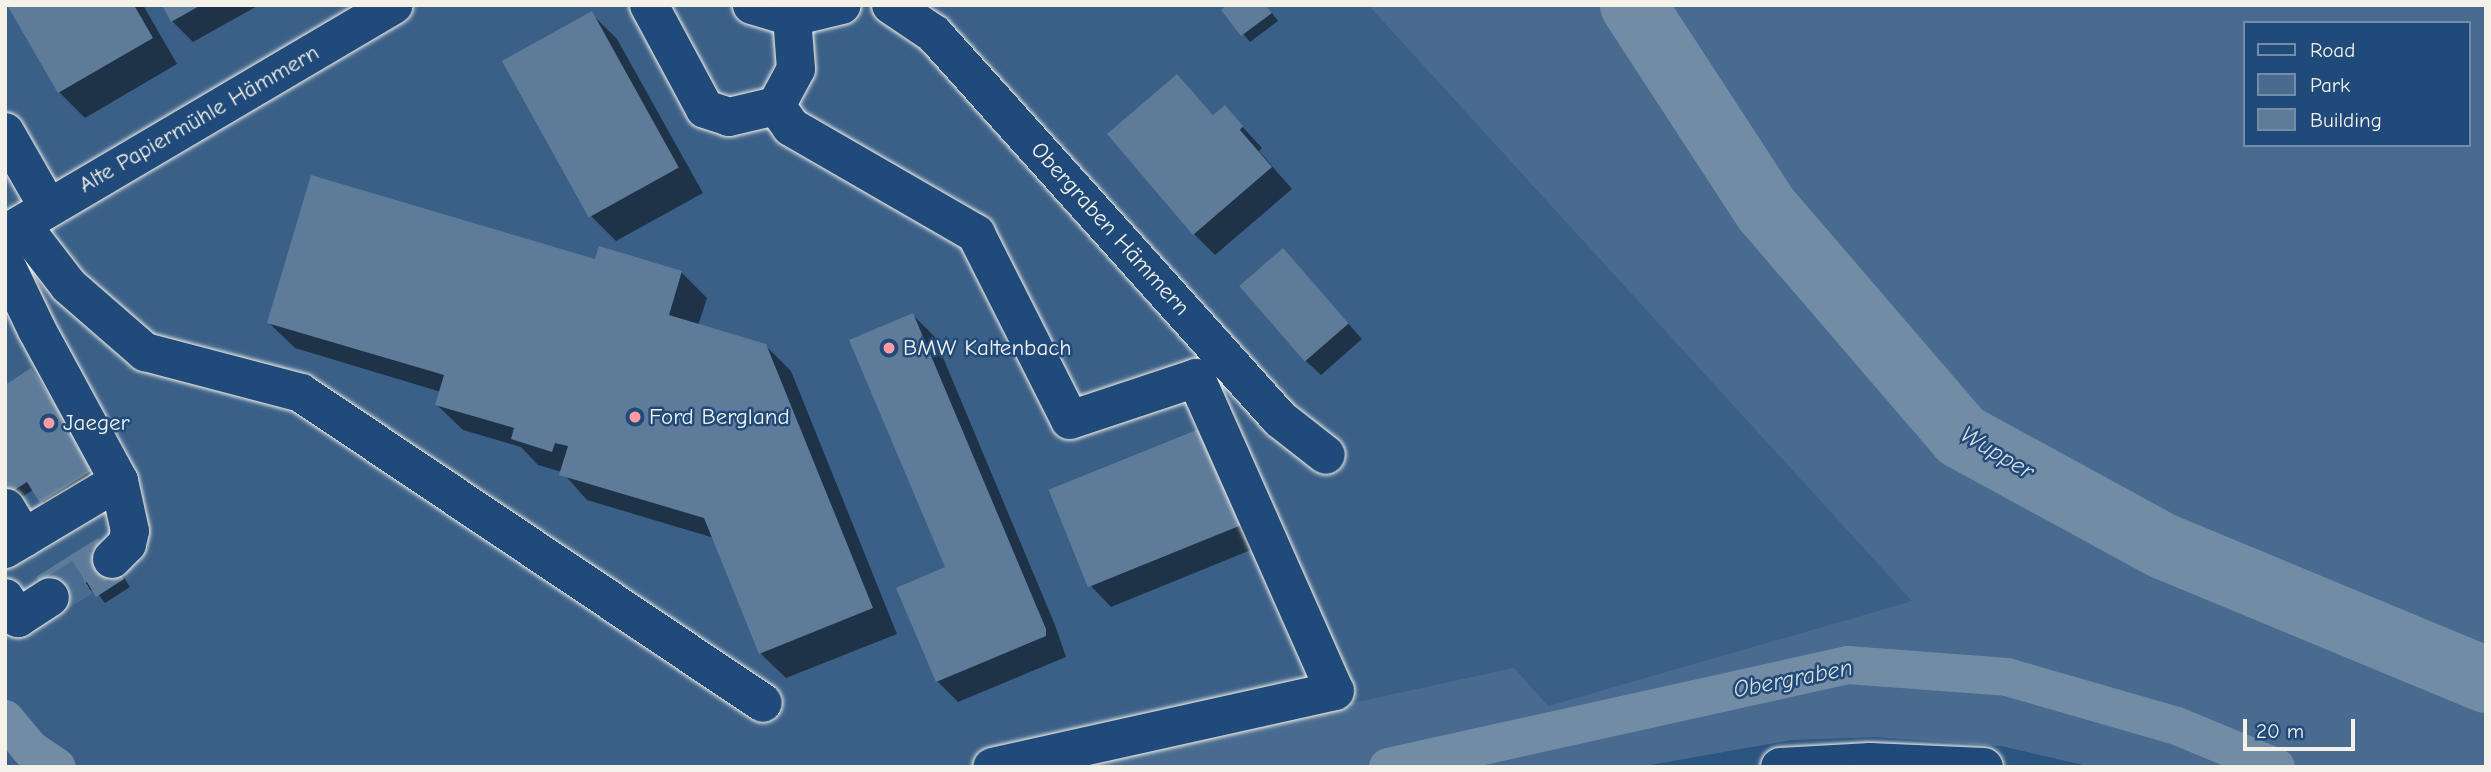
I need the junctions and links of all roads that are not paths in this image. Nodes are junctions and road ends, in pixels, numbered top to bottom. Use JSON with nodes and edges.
{"nodes":[{"id":1,"x":394,"y":5,"type":"edge"},
{"id":2,"x":649,"y":5,"type":"edge"},
{"id":3,"x":752,"y":5,"type":"edge"},
{"id":4,"x":842,"y":5,"type":"edge"},
{"id":5,"x":891,"y":5,"type":"edge"},
{"id":6,"x":792,"y":17,"type":"junction"},
{"id":7,"x":776,"y":106,"type":"junction"},
{"id":8,"x":5,"y":132,"type":"edge"},
{"id":9,"x":25,"y":222,"type":"edge"},
{"id":10,"x":5,"y":262,"type":"edge"},
{"id":11,"x":1326,"y":455,"type":"dead end"},
{"id":12,"x":118,"y":481,"type":"junction"},
{"id":13,"x":12,"y":532,"type":"edge"},
{"id":14,"x":112,"y":559,"type":"tunnel mouth"},
{"id":15,"x":50,"y":597,"type":"tunnel mouth"},
{"id":16,"x":5,"y":598,"type":"edge"},
{"id":17,"x":763,"y":704,"type":"dead end"},
{"id":18,"x":1788,"y":766,"type":"edge"},
{"id":19,"x":992,"y":767,"type":"edge"},
{"id":20,"x":1984,"y":767,"type":"edge"}],
"edges":[{"from":1,"to":9,"type":"main road","name":"Alte Papiermühle Hämmern"},
{"from":2,"to":7,"type":"main road"},
{"from":3,"to":6,"type":"main road"},
{"from":4,"to":6,"type":"main road"},
{"from":5,"to":11,"type":"main road","name":"Obergraben Hämmern"},
{"from":6,"to":7,"type":"main road"},
{"from":7,"to":19,"type":"main road"},
{"from":8,"to":9,"type":"main road"},
{"from":9,"to":17,"type":"main road"},
{"from":10,"to":12,"type":"main road"},
{"from":12,"to":13,"type":"main road"},
{"from":12,"to":14,"type":"main road"},
{"from":15,"to":16,"type":"main road"},
{"from":18,"to":20,"type":"main road"}]}
